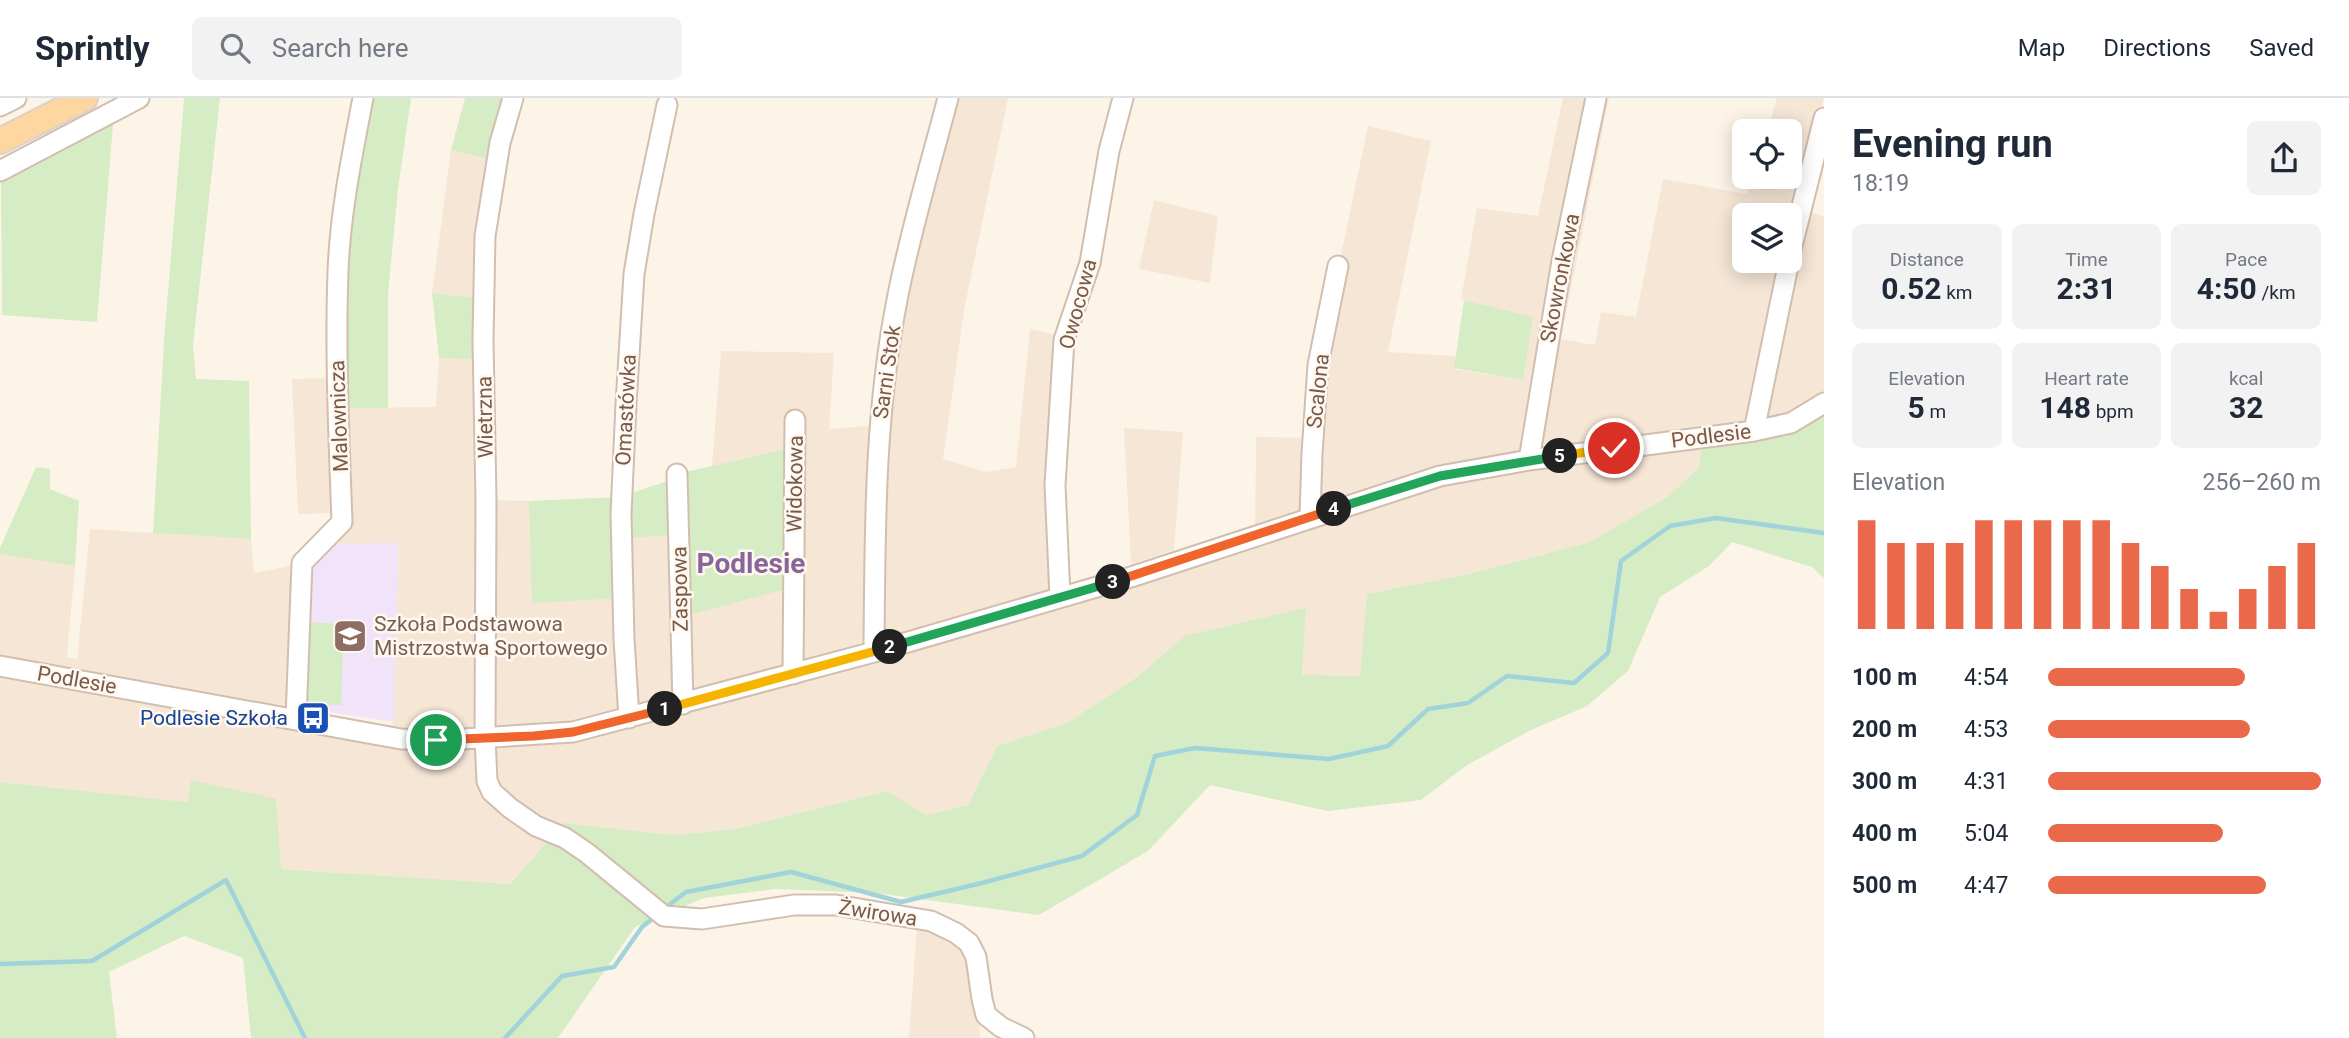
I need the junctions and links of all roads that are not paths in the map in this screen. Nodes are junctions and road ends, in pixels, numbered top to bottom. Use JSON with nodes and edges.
{"nodes":[{"id":1,"x":16,"y":98,"type":"edge"},
{"id":2,"x":85,"y":98,"type":"edge"},
{"id":3,"x":139,"y":98,"type":"edge"},
{"id":4,"x":363,"y":98,"type":"edge"},
{"id":5,"x":513,"y":98,"type":"edge"},
{"id":6,"x":948,"y":98,"type":"edge"},
{"id":7,"x":1124,"y":98,"type":"edge"},
{"id":8,"x":1596,"y":98,"type":"edge"},
{"id":9,"x":667,"y":105,"type":"dead end"},
{"id":10,"x":0,"y":106,"type":"edge"},
{"id":11,"x":1824,"y":118,"type":"edge"},
{"id":12,"x":0,"y":141,"type":"edge"},
{"id":13,"x":0,"y":171,"type":"edge"},
{"id":14,"x":1802,"y":206,"type":"edge"},
{"id":15,"x":1338,"y":265,"type":"dead end"},
{"id":16,"x":1787,"y":273,"type":"edge"},
{"id":17,"x":1824,"y":404,"type":"edge"},
{"id":18,"x":796,"y":420,"type":"dead end"},
{"id":19,"x":1754,"y":431,"type":"junction"},
{"id":20,"x":1529,"y":460,"type":"junction"},
{"id":21,"x":677,"y":474,"type":"dead end"},
{"id":22,"x":1310,"y":517,"type":"junction"},
{"id":23,"x":1060,"y":597,"type":"junction"},
{"id":24,"x":874,"y":652,"type":"junction"},
{"id":25,"x":0,"y":666,"type":"edge"},
{"id":26,"x":793,"y":674,"type":"junction"},
{"id":27,"x":683,"y":704,"type":"junction"},
{"id":28,"x":629,"y":718,"type":"junction"},
{"id":29,"x":296,"y":719,"type":"junction"},
{"id":30,"x":485,"y":738,"type":"junction"},
{"id":31,"x":659,"y":912,"type":"joint"},
{"id":32,"x":1024,"y":1038,"type":"edge"}],
"edges":[{"from":1,"to":10,"type":"street"},
{"from":2,"to":12,"type":"main road"},
{"from":3,"to":13,"type":"street"},
{"from":4,"to":29,"type":"street","name":"Malownicza"},
{"from":5,"to":30,"type":"street","name":"Wietrzna"},
{"from":6,"to":24,"type":"street","name":"Sarni Stok"},
{"from":7,"to":23,"type":"street","name":"Owocowa"},
{"from":8,"to":20,"type":"street","name":"Skowronkowa"},
{"from":9,"to":28,"type":"street","name":"Omastówka"},
{"from":11,"to":14,"type":"street"},
{"from":15,"to":22,"type":"street","name":"Scalona"},
{"from":16,"to":19,"type":"street"},
{"from":17,"to":19,"type":"street","name":"Podlesie"},
{"from":18,"to":26,"type":"street","name":"Widokowa"},
{"from":19,"to":20,"type":"street","name":"Podlesie"},
{"from":20,"to":22,"type":"street","name":"Podlesie"},
{"from":21,"to":27,"type":"street","name":"Zaspowa"},
{"from":22,"to":23,"type":"street","name":"Podlesie"},
{"from":23,"to":24,"type":"street","name":"Podlesie"},
{"from":24,"to":26,"type":"street","name":"Podlesie"},
{"from":25,"to":29,"type":"street","name":"Podlesie"},
{"from":26,"to":27,"type":"street","name":"Podlesie"},
{"from":27,"to":28,"type":"street","name":"Podlesie"},
{"from":28,"to":30,"type":"street","name":"Podlesie"},
{"from":29,"to":30,"type":"street","name":"Podlesie"},
{"from":30,"to":31,"type":"street","name":"Wietrzna"},
{"from":31,"to":32,"type":"street","name":"Żwirowa"}]}
